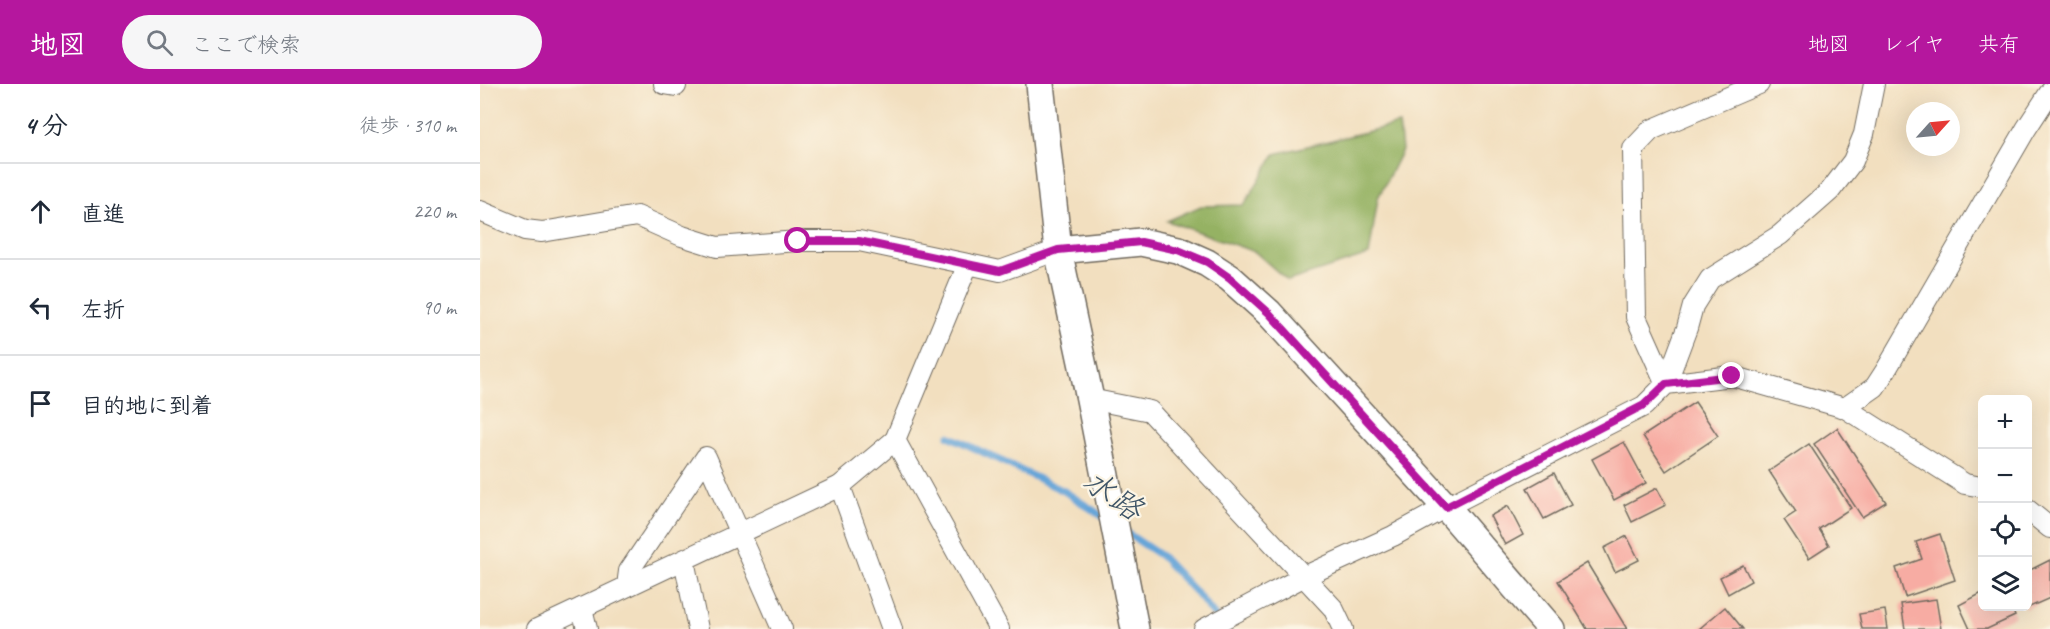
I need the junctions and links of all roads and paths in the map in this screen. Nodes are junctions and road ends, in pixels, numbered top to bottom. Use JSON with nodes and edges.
{"nodes":[{"id":1,"x":664,"y":84,"type":"edge"},
{"id":2,"x":676,"y":84,"type":"edge"},
{"id":3,"x":1040,"y":84,"type":"edge"},
{"id":4,"x":1759,"y":84,"type":"edge"},
{"id":5,"x":1874,"y":84,"type":"edge"},
{"id":6,"x":2050,"y":93,"type":"edge"},
{"id":7,"x":480,"y":211,"type":"edge"},
{"id":8,"x":1058,"y":250,"type":"junction"},
{"id":9,"x":968,"y":264,"type":"junction"},
{"id":10,"x":1666,"y":384,"type":"junction"},
{"id":11,"x":1090,"y":399,"type":"junction"},
{"id":12,"x":1845,"y":408,"type":"junction"},
{"id":13,"x":895,"y":440,"type":"junction"},
{"id":14,"x":840,"y":486,"type":"junction"},
{"id":15,"x":1978,"y":486,"type":"edge"},
{"id":16,"x":1446,"y":507,"type":"junction"},
{"id":17,"x":2032,"y":513,"type":"edge"},
{"id":18,"x":2050,"y":528,"type":"edge"},
{"id":19,"x":740,"y":534,"type":"junction"},
{"id":20,"x":684,"y":560,"type":"junction"},
{"id":21,"x":1303,"y":577,"type":"junction"},
{"id":22,"x":627,"y":586,"type":"junction"},
{"id":23,"x":582,"y":608,"type":"junction"},
{"id":24,"x":537,"y":629,"type":"edge"},
{"id":25,"x":586,"y":629,"type":"edge"},
{"id":26,"x":698,"y":629,"type":"edge"},
{"id":27,"x":782,"y":629,"type":"edge"},
{"id":28,"x":892,"y":629,"type":"edge"},
{"id":29,"x":999,"y":629,"type":"edge"},
{"id":30,"x":1135,"y":629,"type":"edge"},
{"id":31,"x":1204,"y":629,"type":"edge"},
{"id":32,"x":1343,"y":629,"type":"edge"},
{"id":33,"x":1551,"y":629,"type":"edge"}],
"edges":[{"from":1,"to":2,"type":"street"},
{"from":3,"to":8,"type":"street"},
{"from":4,"to":10,"type":"street"},
{"from":5,"to":10,"type":"street"},
{"from":6,"to":12,"type":"street"},
{"from":7,"to":9,"type":"street"},
{"from":8,"to":9,"type":"street"},
{"from":8,"to":11,"type":"street"},
{"from":8,"to":16,"type":"street"},
{"from":9,"to":13,"type":"street"},
{"from":10,"to":12,"type":"street"},
{"from":10,"to":16,"type":"street"},
{"from":11,"to":21,"type":"street"},
{"from":11,"to":30,"type":"street"},
{"from":12,"to":15,"type":"street"},
{"from":13,"to":14,"type":"street"},
{"from":13,"to":29,"type":"street"},
{"from":14,"to":19,"type":"street"},
{"from":14,"to":28,"type":"street"},
{"from":16,"to":21,"type":"street"},
{"from":16,"to":33,"type":"street"},
{"from":17,"to":18,"type":"street"},
{"from":19,"to":20,"type":"street"},
{"from":19,"to":22,"type":"street"},
{"from":19,"to":27,"type":"street"},
{"from":20,"to":22,"type":"street"},
{"from":20,"to":26,"type":"street"},
{"from":21,"to":31,"type":"street"},
{"from":21,"to":32,"type":"street"},
{"from":22,"to":23,"type":"street"},
{"from":23,"to":24,"type":"street"},
{"from":23,"to":25,"type":"street"}]}
